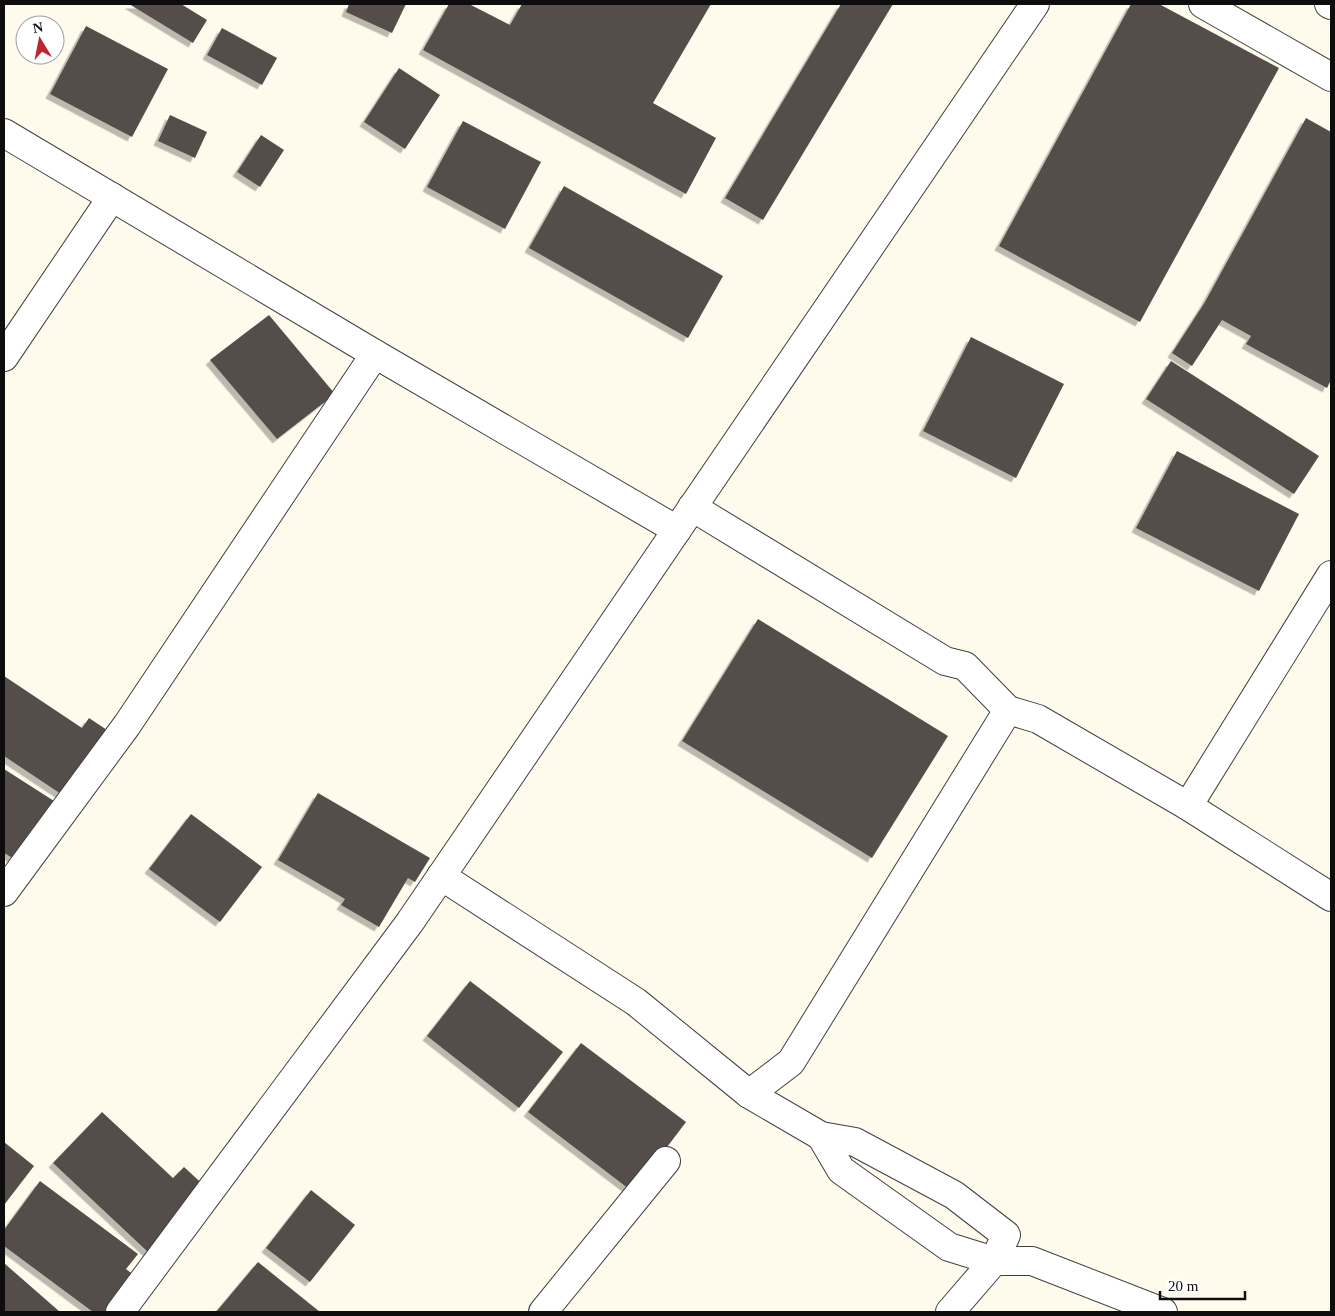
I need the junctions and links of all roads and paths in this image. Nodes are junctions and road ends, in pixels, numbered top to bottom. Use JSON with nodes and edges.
{"nodes":[{"id":1,"x":1034,"y":4,"type":"edge"},
{"id":2,"x":1203,"y":4,"type":"edge"},
{"id":3,"x":1331,"y":77,"type":"edge"},
{"id":4,"x":4,"y":133,"type":"edge"},
{"id":5,"x":112,"y":197,"type":"junction"},
{"id":6,"x":376,"y":354,"type":"junction"},
{"id":7,"x":4,"y":357,"type":"edge"},
{"id":8,"x":692,"y":507,"type":"junction"},
{"id":9,"x":677,"y":530,"type":"junction"},
{"id":10,"x":1331,"y":575,"type":"edge"},
{"id":11,"x":1008,"y":710,"type":"junction"},
{"id":12,"x":1188,"y":806,"type":"junction"},
{"id":13,"x":441,"y":876,"type":"junction"},
{"id":14,"x":4,"y":892,"type":"edge"},
{"id":15,"x":1331,"y":897,"type":"edge"},
{"id":16,"x":749,"y":1094,"type":"junction"},
{"id":17,"x":820,"y":1136,"type":"junction"},
{"id":18,"x":666,"y":1161,"type":"dead end"},
{"id":19,"x":994,"y":1261,"type":"junction"},
{"id":20,"x":120,"y":1312,"type":"edge"},
{"id":21,"x":543,"y":1312,"type":"edge"},
{"id":22,"x":950,"y":1312,"type":"edge"},
{"id":23,"x":1163,"y":1312,"type":"edge"}],
"edges":[{"from":1,"to":8,"type":"street"},
{"from":2,"to":3,"type":"street"},
{"from":4,"to":5,"type":"street"},
{"from":5,"to":6,"type":"street"},
{"from":5,"to":7,"type":"street"},
{"from":6,"to":9,"type":"street"},
{"from":6,"to":14,"type":"street"},
{"from":8,"to":9,"type":"street"},
{"from":8,"to":11,"type":"street"},
{"from":9,"to":13,"type":"street"},
{"from":10,"to":12,"type":"street"},
{"from":11,"to":12,"type":"street"},
{"from":11,"to":16,"type":"street"},
{"from":12,"to":15,"type":"street"},
{"from":13,"to":16,"type":"street"},
{"from":13,"to":20,"type":"street"},
{"from":16,"to":17,"type":"street"},
{"from":17,"to":19,"type":"street"},
{"from":17,"to":19,"type":"street"},
{"from":18,"to":21,"type":"street"},
{"from":19,"to":22,"type":"street"},
{"from":19,"to":23,"type":"street"}]}
